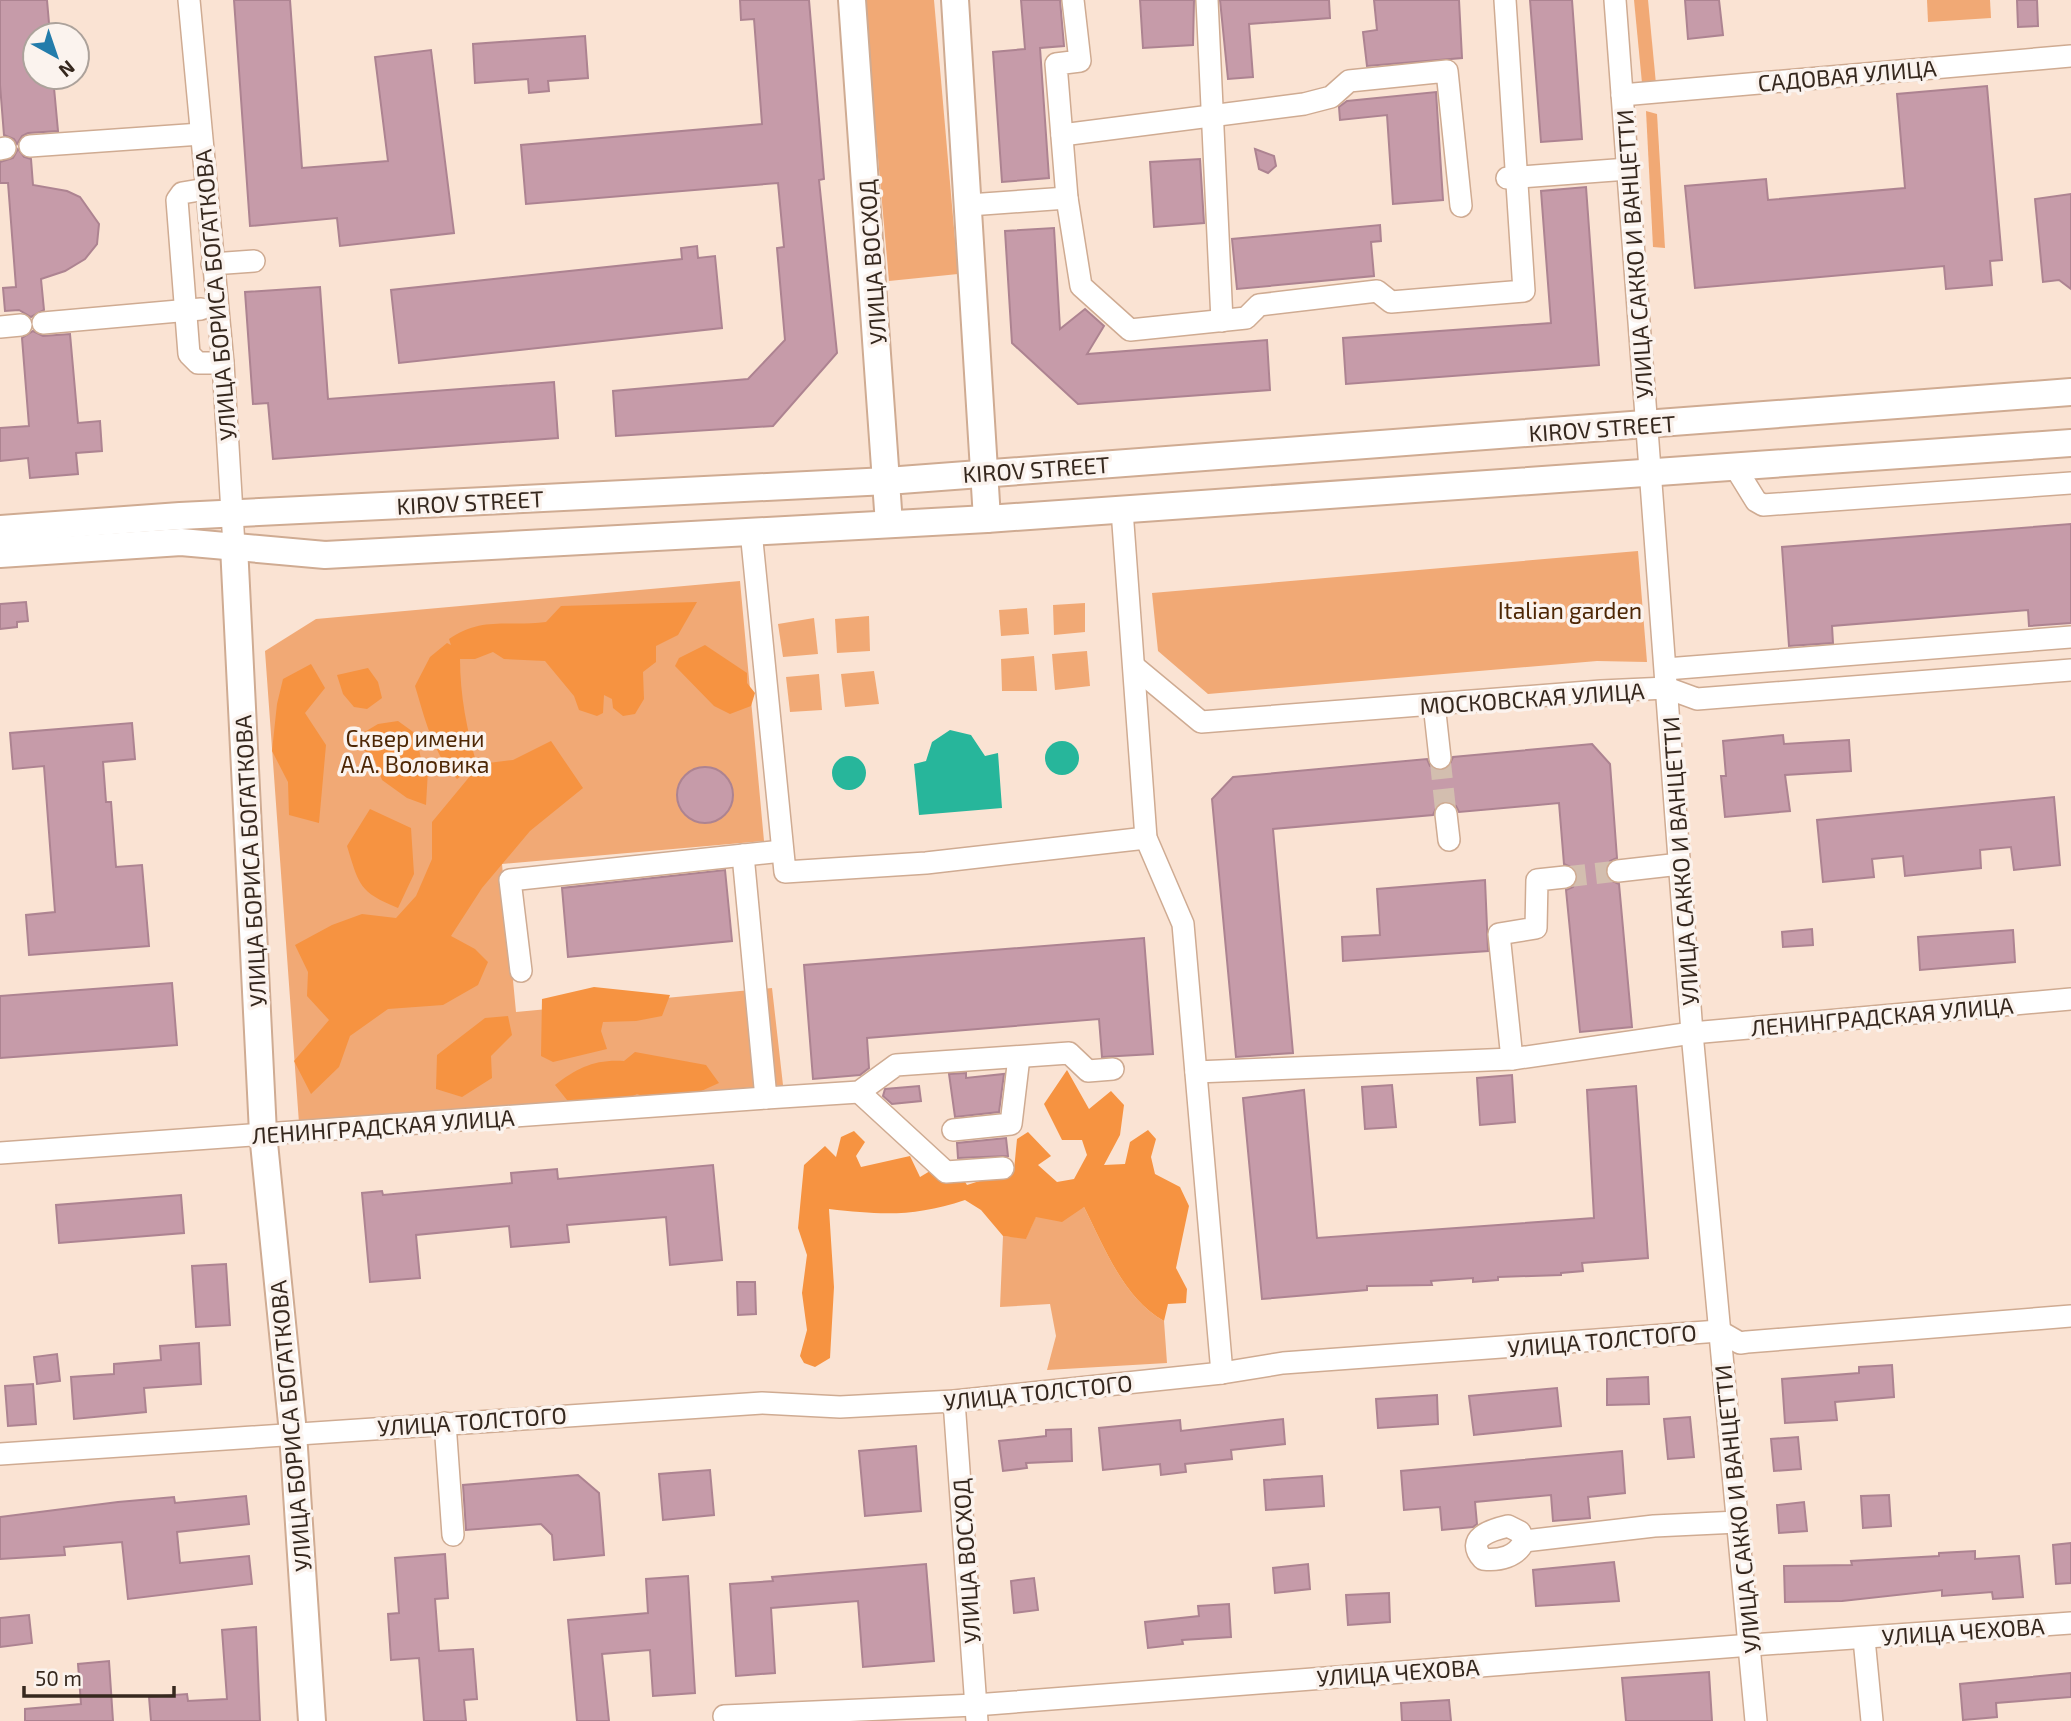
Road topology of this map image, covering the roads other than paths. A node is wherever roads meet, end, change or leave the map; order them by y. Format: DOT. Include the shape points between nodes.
graph roads {
  1 [pos="189,0"];
  2 [pos="852,0"];
  3 [pos="955,0"];
  4 [pos="1073,0"];
  5 [pos="1207,0"];
  6 [pos="1505,0"];
  7 [pos="1615,0"];
  8 [pos="2071,56"];
  9 [pos="1622,95"];
  10 [pos="1218,101"];
  11 [pos="201,134"];
  12 [pos="1062,135"];
  13 [pos="30,146"];
  14 [pos="1628,169"];
  15 [pos="1512,177"];
  16 [pos="206,189"];
  17 [pos="1067,198"];
  18 [pos="969,205"];
  19 [pos="1461,206"];
  20 [pos="254,261"];
  21 [pos="212,264"];
  22 [pos="217,308"];
  23 [pos="187,311"];
  24 [pos="1222,321"];
  25 [pos="43,323"];
  26 [pos="223,363"];
  27 [pos="2071,392"];
  28 [pos="1647,424"];
  29 [pos="2071,443"];
  30 [pos="1735,467"];
  31 [pos="984,473"];
  32 [pos="1652,473"];
  33 [pos="887,481"];
  34 [pos="2071,483"];
  35 [pos="1122,510"];
  36 [pos="232,513"];
  37 [pos="986,519"];
  38 [pos="889,524"];
  39 [pos="0,529"];
  40 [pos="751,531"];
  41 [pos="234,546"];
  42 [pos="0,554"];
  43 [pos="2071,637"];
  44 [pos="1136,668"];
  45 [pos="2071,670"];
  46 [pos="1667,678"];
  47 [pos="1434,705"];
  48 [pos="1440,758"];
  49 [pos="1446,814"];
  50 [pos="1146,838"];
  51 [pos="1448,840"];
  52 [pos="782,851"];
  53 [pos="743,855"];
  54 [pos="1680,864"];
  55 [pos="1618,871"];
  56 [pos="1565,877"];
  57 [pos="522,971"];
  58 [pos="2071,999"];
  59 [pos="1692,1033"];
  60 [pos="1019,1056"];
  61 [pos="1513,1059"];
  62 [pos="1113,1069"];
  63 [pos="1196,1072"];
  64 [pos="859,1092"];
  65 [pos="766,1098"];
  66 [pos="953,1130"];
  67 [pos="263,1133"];
  68 [pos="0,1153"];
  69 [pos="1003,1168"];
  70 [pos="2071,1316"];
  71 [pos="1718,1331"];
  72 [pos="1222,1373"];
  73 [pos="954,1401"];
  74 [pos="445,1423"];
  75 [pos="293,1433"];
  76 [pos="0,1454"];
  77 [pos="1738,1522"];
  78 [pos="453,1535"];
  79 [pos="1524,1541"];
  80 [pos="2071,1623"];
  81 [pos="1864,1639"];
  82 [pos="1751,1645"];
  83 [pos="976,1713"];
  84 [pos="724,1716"];
  85 [pos="312,1721"];
  86 [pos="1756,1721"];
  87 [pos="1872,1721"];
  1 -- 11 [label="street, УЛИЦА БОРИСА БОГАТКОВА"];
  2 -- 33 [label="main road, УЛИЦА ВОСХОД"];
  3 -- 18 [label="main road"];
  4 -- 12 [label="street" via="1080,61 1056,64"];
  5 -- 10 [label="street"];
  6 -- 15 [label="street"];
  7 -- 9 [label="street, УЛИЦА САККО И ВАНЦЕТТИ"];
  8 -- 9 [label="street, САДОВАЯ УЛИЦА"];
  9 -- 14 [label="street, УЛИЦА САККО И ВАНЦЕТТИ"];
  10 -- 12 [label="street"];
  10 -- 19 [label="street" via="1304,104 1331,97 1349,81 1447,71"];
  10 -- 24 [label="street"];
  11 -- 13 [label="street"];
  11 -- 16 [label="street, УЛИЦА БОРИСА БОГАТКОВА"];
  12 -- 17 [label="street"];
  14 -- 15 [label="street"];
  14 -- 28 [label="street, УЛИЦА САККО И ВАНЦЕТТИ"];
  15 -- 24 [label="street" via="1524,291 1391,302 1377,291 1259,305 1246,318"];
  16 -- 21 [label="street, УЛИЦА БОРИСА БОГАТКОВА"];
  16 -- 23 [label="street" via="182,193 177,200"];
  17 -- 18 [label="street"];
  17 -- 24 [label="street" via="1081,286 1130,330"];
  18 -- 31 [label="main road"];
  20 -- 21 [label="street"];
  21 -- 22 [label="street, УЛИЦА БОРИСА БОГАТКОВА"];
  22 -- 23 [label="street"];
  22 -- 26 [label="street, УЛИЦА БОРИСА БОГАТКОВА"];
  23 -- 25 [label="street"];
  23 -- 26 [label="street" via="189,354 198,363"];
  26 -- 36 [label="street, УЛИЦА БОРИСА БОГАТКОВА"];
  27 -- 28 [label="main road, KIROV STREET"];
  28 -- 31 [label="main road, KIROV STREET"];
  28 -- 32 [label="street, УЛИЦА САККО И ВАНЦЕТТИ"];
  29 -- 30 [label="main road, KIROV STREET"];
  30 -- 32 [label="main road, KIROV STREET"];
  30 -- 34 [label="street" via="1763,505"];
  31 -- 33 [label="main road, KIROV STREET"];
  31 -- 37 [label="main road"];
  32 -- 35 [label="main road, KIROV STREET"];
  32 -- 46 [label="street, УЛИЦА САККО И ВАНЦЕТТИ" via="1652,531 1668,590"];
  33 -- 36 [label="main road, KIROV STREET"];
  33 -- 38 [label="main road, УЛИЦА ВОСХОД"];
  35 -- 37 [label="main road, KIROV STREET"];
  35 -- 44 [label="street"];
  36 -- 39 [label="main road, KIROV STREET"];
  36 -- 41 [label="street, УЛИЦА БОРИСА БОГАТКОВА"];
  37 -- 38 [label="main road, KIROV STREET"];
  38 -- 40 [label="main road, KIROV STREET"];
  40 -- 41 [label="main road, KIROV STREET" via="325,555"];
  40 -- 52 [label="street"];
  41 -- 42 [label="main road, KIROV STREET" via="181,542"];
  41 -- 67 [label="main road, УЛИЦА БОРИСА БОГАТКОВА"];
  43 -- 46 [label="street"];
  44 -- 47 [label="street, МОСКОВСКАЯ УЛИЦА" via="1201,722"];
  44 -- 50 [label="street"];
  45 -- 46 [label="street, МОСКОВСКАЯ УЛИЦА" via="1697,699"];
  46 -- 47 [label="street, МОСКОВСКАЯ УЛИЦА"];
  46 -- 54 [label="street, УЛИЦА САККО И ВАНЦЕТТИ"];
  47 -- 48 [label="street"];
  49 -- 51 [label="street"];
  50 -- 52 [label="street" via="926,863 785,872"];
  50 -- 63 [label="street" via="1182,924"];
  52 -- 53 [label="street"];
  53 -- 57 [label="street" via="510,880"];
  53 -- 65 [label="street"];
  54 -- 55 [label="street"];
  54 -- 59 [label="street, УЛИЦА САККО И ВАНЦЕТТИ"];
  56 -- 61 [label="street" via="1537,880 1536,928 1499,934"];
  58 -- 59 [label="street, ЛЕНИНГРАДСКАЯ УЛИЦА"];
  59 -- 61 [label="street, ЛЕНИНГРАДСКАЯ УЛИЦА"];
  59 -- 71 [label="street, УЛИЦА САККО И ВАНЦЕТТИ"];
  60 -- 62 [label="street" via="1069,1053 1088,1071"];
  60 -- 64 [label="street" via="896,1065"];
  60 -- 66 [label="street" via="1011,1124"];
  61 -- 63 [label="street, ЛЕНИНГРАДСКАЯ УЛИЦА"];
  63 -- 72 [label="street"];
  64 -- 65 [label="street, ЛЕНИНГРАДСКАЯ УЛИЦА"];
  64 -- 69 [label="street" via="946,1172"];
  65 -- 67 [label="street, ЛЕНИНГРАДСКАЯ УЛИЦА"];
  67 -- 68 [label="street, ЛЕНИНГРАДСКАЯ УЛИЦА"];
  67 -- 75 [label="main road, УЛИЦА БОРИСА БОГАТКОВА"];
  70 -- 71 [label="street, УЛИЦА ТОЛСТОГО" via="1740,1343"];
  71 -- 72 [label="street, УЛИЦА ТОЛСТОГО" via="1283,1363"];
  71 -- 77 [label="street, УЛИЦА САККО И ВАНЦЕТТИ"];
  72 -- 73 [label="street, УЛИЦА ТОЛСТОГО"];
  73 -- 74 [label="street, УЛИЦА ТОЛСТОГО" via="840,1408 762,1402"];
  73 -- 83 [label="street, УЛИЦА ВОСХОД"];
  74 -- 75 [label="street, УЛИЦА ТОЛСТОГО"];
  74 -- 78 [label="street"];
  75 -- 76 [label="street, УЛИЦА ТОЛСТОГО"];
  75 -- 85 [label="main road, УЛИЦА БОРИСА БОГАТКОВА"];
  77 -- 79 [label="street"];
  77 -- 82 [label="street, УЛИЦА САККО И ВАНЦЕТТИ"];
  80 -- 81 [label="street, УЛИЦА ЧЕХОВА"];
  81 -- 82 [label="street, УЛИЦА ЧЕХОВА"];
  81 -- 87 [label="street"];
  82 -- 83 [label="street, УЛИЦА ЧЕХОВА"];
  82 -- 86 [label="street, УЛИЦА САККО И ВАНЦЕТТИ"];
  83 -- 84 [label="street, УЛИЦА ЧЕХОВА"];
}
